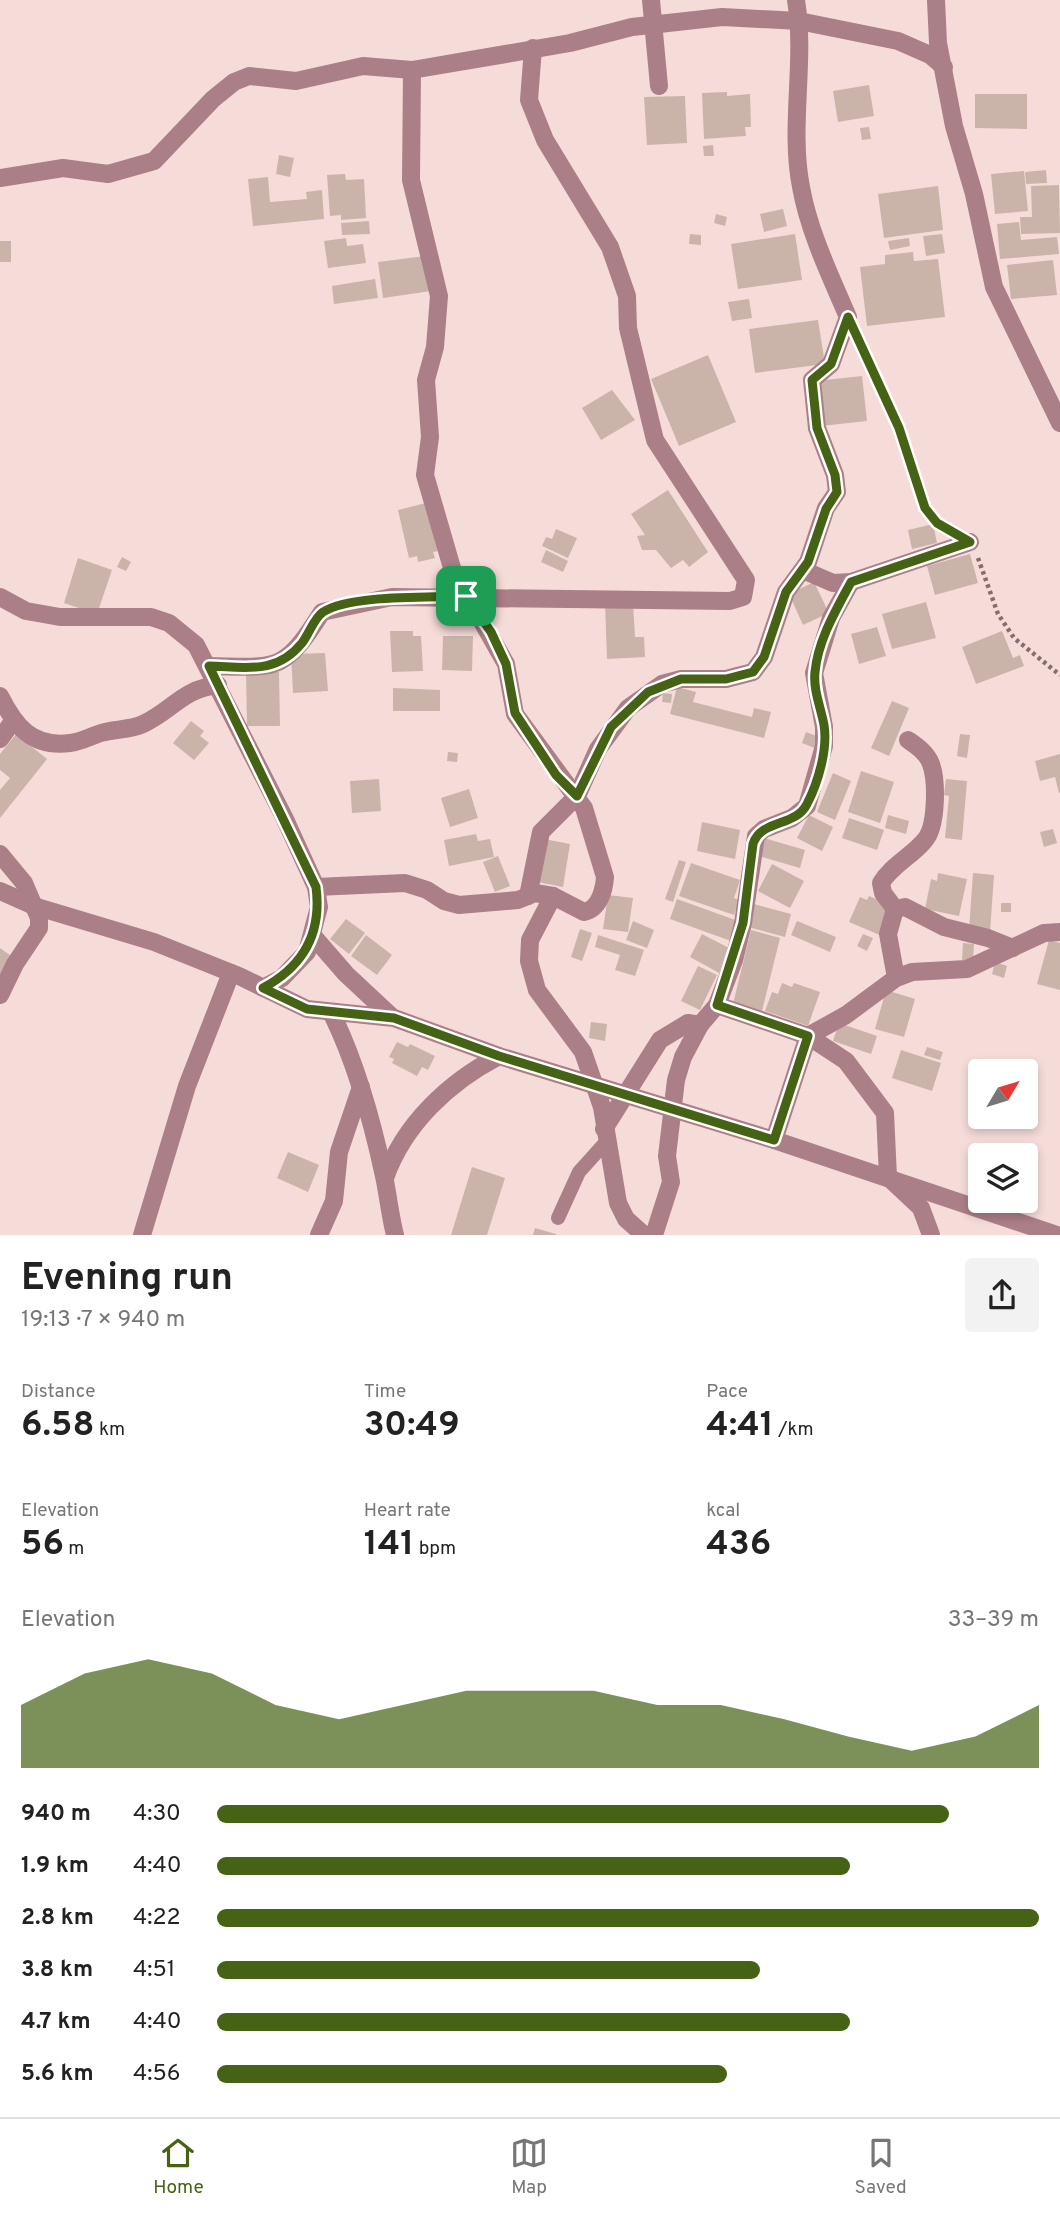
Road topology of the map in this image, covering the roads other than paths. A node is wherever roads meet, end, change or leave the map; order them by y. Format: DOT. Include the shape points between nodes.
graph roads {
  1 [pos="651,0"];
  2 [pos="796,0"];
  3 [pos="936,0"];
  4 [pos="721,8"];
  5 [pos="799,20"];
  6 [pos="655,25"];
  7 [pos="533,48"];
  8 [pos="944,67"];
  9 [pos="412,70"];
  10 [pos="659,86"];
  11 [pos="0,178"];
  12 [pos="1060,423"];
  13 [pos="970,542"];
  14 [pos="803,570"];
  15 [pos="851,582"];
  16 [pos="466,596"];
  17 [pos="0,597"];
  18 [pos="209,666"];
  19 [pos="218,685"];
  20 [pos="0,696"];
  21 [pos="13,722"];
  22 [pos="0,738"];
  23 [pos="908,740"];
  24 [pos="577,796"];
  25 [pos="0,854"];
  26 [pos="316,887"];
  27 [pos="0,891"];
  28 [pos="553,895"];
  29 [pos="528,896"];
  30 [pos="34,906"];
  31 [pos="895,909"];
  32 [pos="1060,932"];
  33 [pos="313,936"];
  34 [pos="1013,948"];
  35 [pos="230,973"];
  36 [pos="895,978"];
  37 [pos="263,988"];
  38 [pos="0,995"];
  39 [pos="717,1005"];
  40 [pos="332,1014"];
  41 [pos="394,1018"];
  42 [pos="700,1025"];
  43 [pos="808,1036"];
  44 [pos="499,1056"];
  45 [pos="361,1087"];
  46 [pos="597,1087"];
  47 [pos="625,1094"];
  48 [pos="675,1109"];
  49 [pos="605,1135"];
  50 [pos="774,1140"];
  51 [pos="888,1177"];
  52 [pos="385,1178"];
  53 [pos="558,1218"];
  54 [pos="142,1235"];
  55 [pos="319,1235"];
  56 [pos="395,1235"];
  57 [pos="643,1235"];
  58 [pos="654,1235"];
  59 [pos="930,1235"];
  60 [pos="1056,1235"];
  1 -- 6 [label="street"];
  2 -- 5 [label="street"];
  3 -- 8 [label="street"];
  4 -- 5 [label="street"];
  4 -- 6 [label="street"];
  5 -- 8 [label="street" via="898,41 930,55"];
  5 -- 14 [label="street" via="800,186 817,243 848,317 831,364 812,380 817,428 837,492"];
  6 -- 7 [label="street"];
  6 -- 10 [label="street"];
  7 -- 9 [label="street"];
  7 -- 16 [label="street" via="529,100 545,140 610,247 626,296 628,328 655,440 746,580 743,597 730,601 513,601"];
  8 -- 12 [label="street" via="994,287"];
  9 -- 11 [label="street" via="363,66 296,81 249,76 213,99 154,162 108,174 63,168"];
  9 -- 16 [label="street" via="411,180 439,296 435,347 426,380 430,437 425,475 452,568"];
  13 -- 15 [label="street"];
  14 -- 15 [label="street" via="833,583"];
  14 -- 24 [label="street" via="786,592 764,657 753,672 726,679 681,679 648,692 611,727"];
  15 -- 39 [label="street" via="831,618 814,673 825,735 817,779 801,813 756,836 743,923"];
  16 -- 18 [label="street" via="392,597 335,608 322,612 302,643 276,665"];
  16 -- 24 [label="street" via="506,664 515,713 556,775"];
  17 -- 18 [label="street" via="26,611 60,617 133,616 169,623 196,645"];
  18 -- 19 [label="street"];
  19 -- 21 [label="street" via="185,694 141,725 70,744 48,743"];
  19 -- 26 [label="street"];
  20 -- 21 [label="street"];
  21 -- 22 [label="street"];
  23 -- 31 [label="street" via="923,751 934,776 931,829 881,883"];
  24 -- 28 [label="street" via="605,877 604,887 590,912"];
  24 -- 29 [label="street" via="541,832"];
  25 -- 30 [label="street" via="24,883"];
  26 -- 29 [label="street" via="405,883 459,905 498,904"];
  26 -- 33 [label="street" via="319,907"];
  27 -- 30 [label="street"];
  28 -- 29 [label="street" via="535,892"];
  28 -- 46 [label="street" via="530,940 529,961 537,990 575,1038"];
  30 -- 35 [label="street" via="154,942"];
  30 -- 38 [label="street" via="39,928"];
  31 -- 34 [label="street" via="905,907 953,931"];
  31 -- 36 [label="street" via="888,934"];
  32 -- 34 [label="street" via="1044,933"];
  33 -- 37 [label="street" via="298,963"];
  33 -- 41 [label="street"];
  34 -- 36 [label="street" via="967,969 912,972"];
  35 -- 37 [label="street"];
  35 -- 54 [label="street" via="187,1086"];
  36 -- 43 [label="street" via="846,1015"];
  37 -- 40 [label="street" via="307,1009"];
  39 -- 42 [label="street"];
  39 -- 43 [label="street"];
  40 -- 41 [label="street" via="362,1012"];
  40 -- 45 [label="street" via="351,1051"];
  41 -- 44 [label="street"];
  42 -- 47 [label="street" via="688,1023 660,1040"];
  42 -- 48 [label="street" via="676,1080"];
  43 -- 50 [label="street"];
  43 -- 51 [label="street" via="846,1062 885,1113"];
  44 -- 46 [label="street"];
  44 -- 52 [label="street" via="470,1071 436,1102 394,1153"];
  45 -- 52 [label="street"];
  45 -- 55 [label="street" via="339,1152 334,1201"];
  46 -- 47 [label="street"];
  46 -- 49 [label="street"];
  47 -- 48 [label="street"];
  47 -- 49 [label="street"];
  48 -- 50 [label="street"];
  48 -- 58 [label="street" via="668,1133 671,1182"];
  49 -- 53 [label="lane" via="579,1172"];
  49 -- 57 [label="street" via="618,1203 626,1219"];
  50 -- 51 [label="street"];
  51 -- 59 [label="street" via="921,1208"];
  51 -- 60 [label="street"];
  52 -- 56 [label="street"];
}
